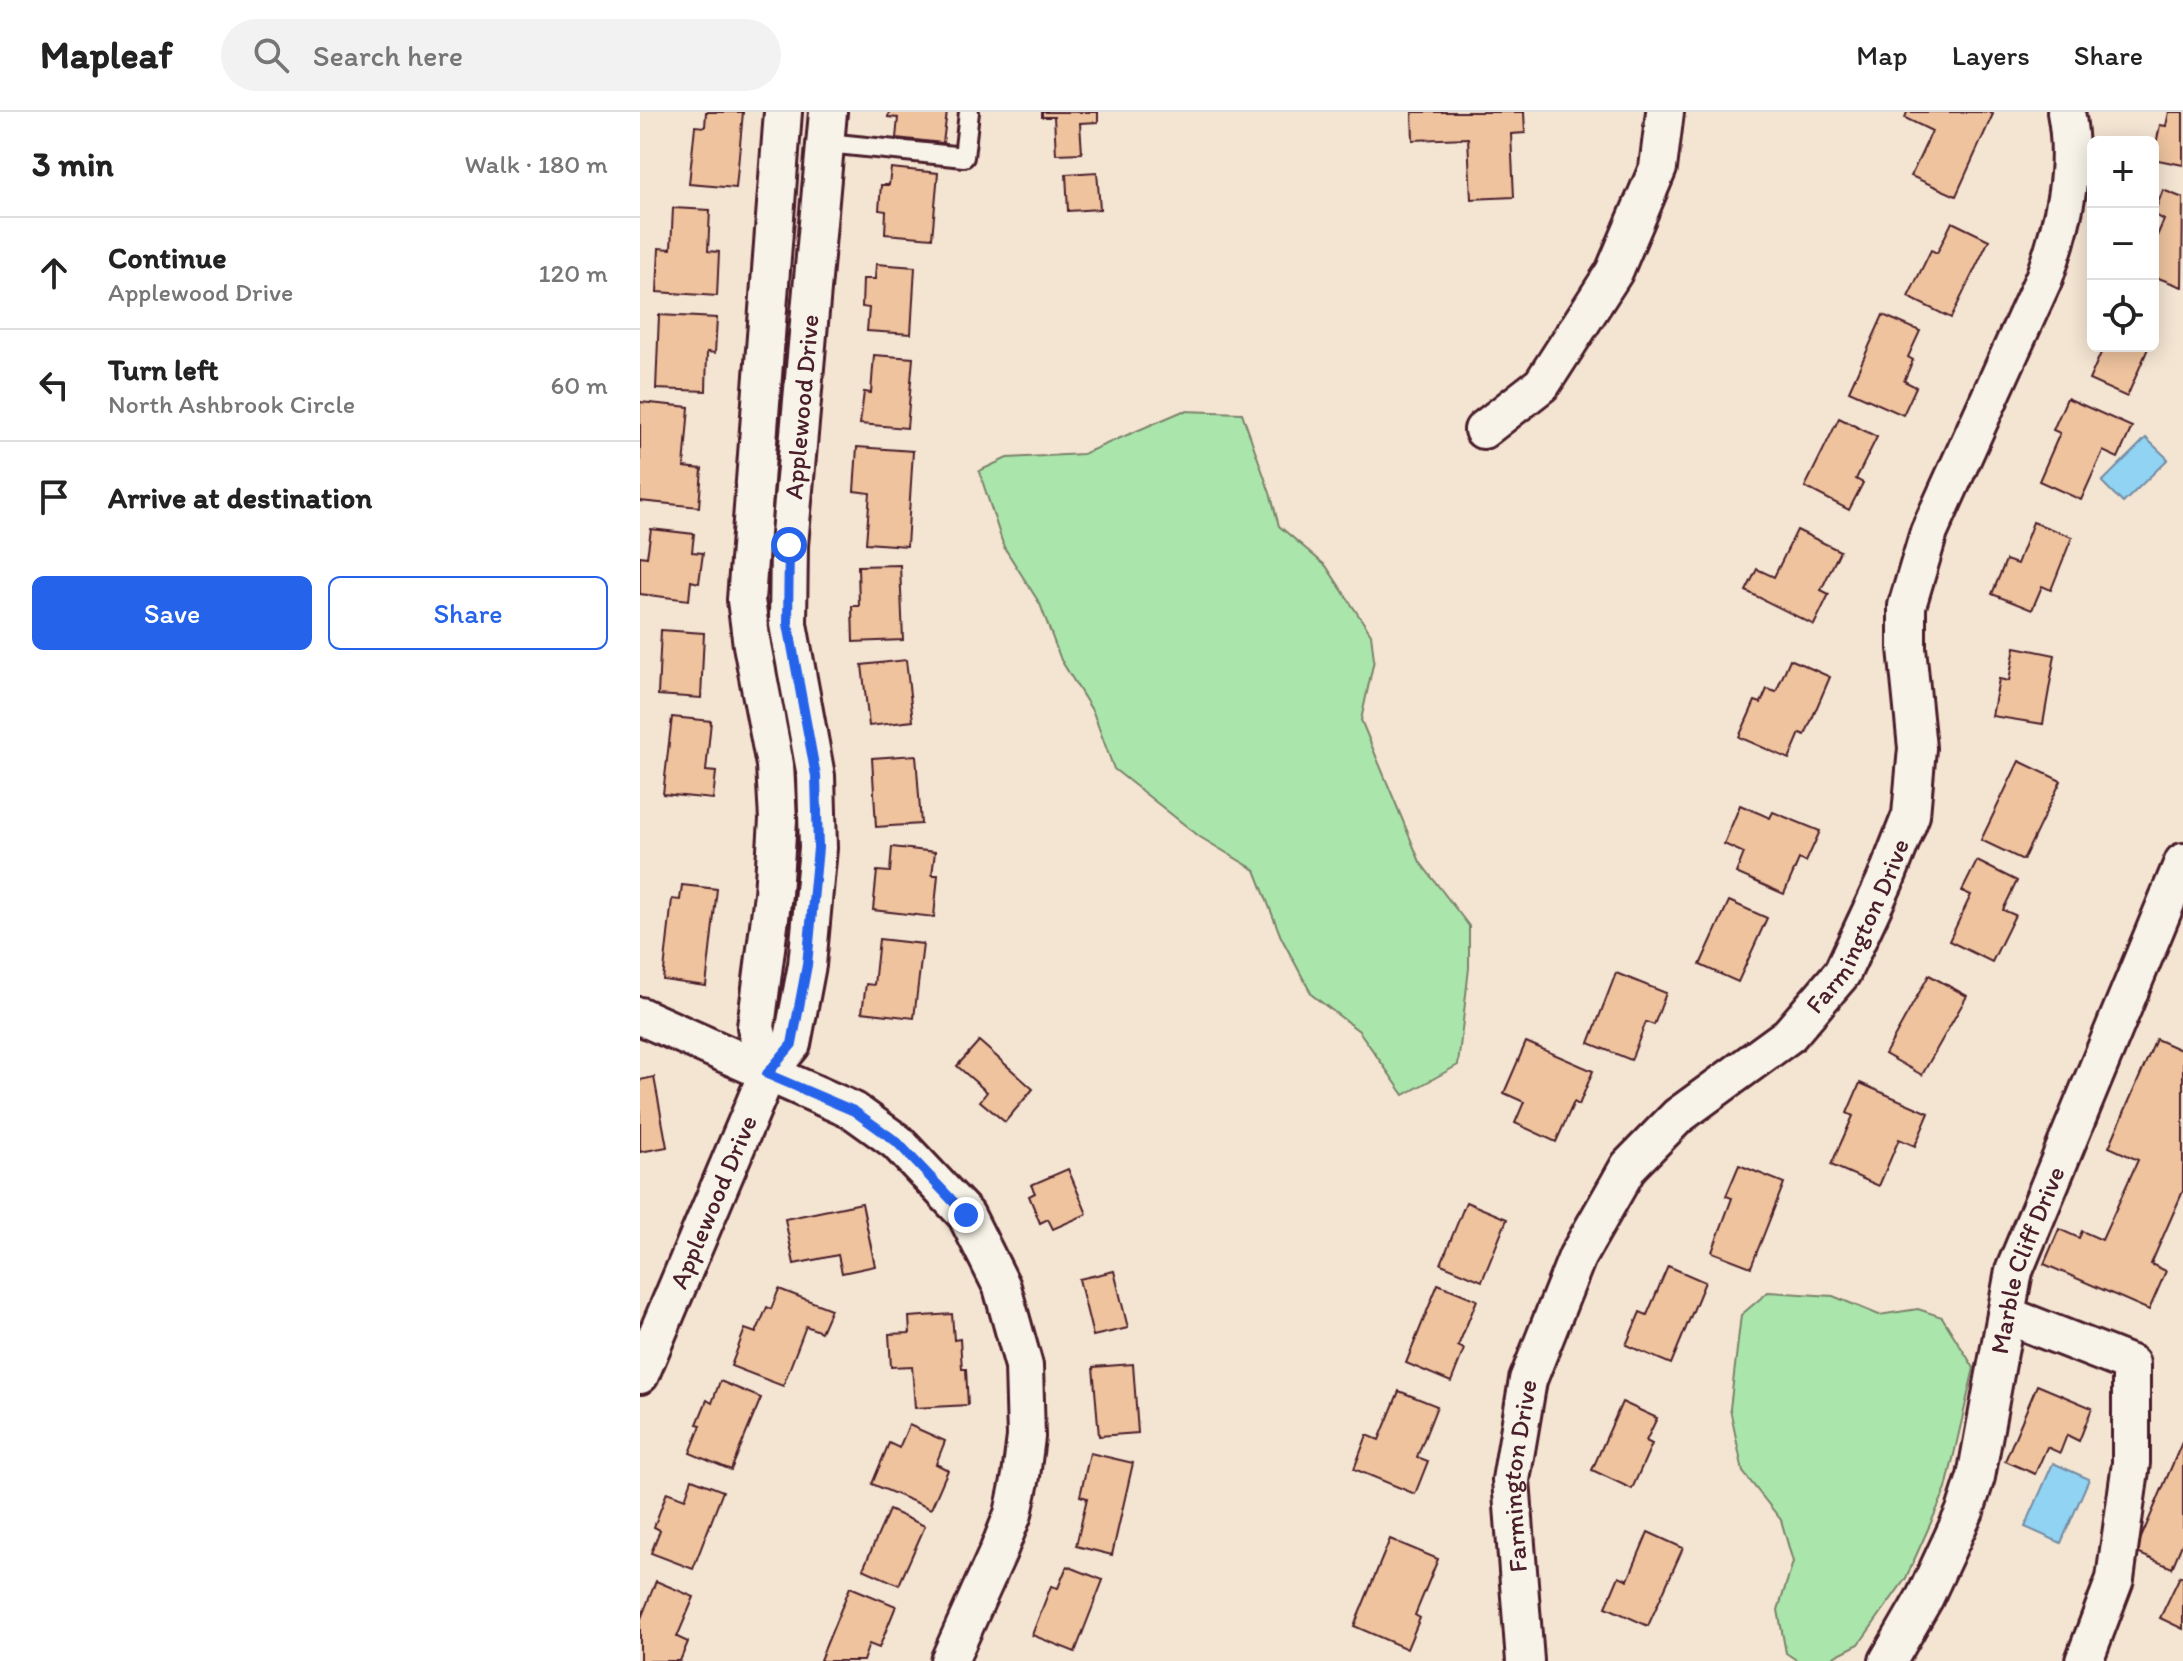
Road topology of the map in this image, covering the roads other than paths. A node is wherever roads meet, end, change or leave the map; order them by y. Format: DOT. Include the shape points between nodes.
graph roads {
  1 [pos="783,112"];
  2 [pos="969,112"];
  3 [pos="1665,112"];
  4 [pos="2066,112"];
  5 [pos="828,127"];
  6 [pos="1483,430"];
  7 [pos="769,545"];
  8 [pos="2183,862"];
  9 [pos="640,1016"];
  10 [pos="767,1074"];
  11 [pos="2006,1315"];
  12 [pos="640,1375"];
  13 [pos="949,1661"];
  14 [pos="1525,1661"];
  15 [pos="1888,1661"];
  16 [pos="2084,1661"];
  1 -- 7 [label="street, Applewood Drive"];
  2 -- 5 [label="lane" via="964,157"];
  3 -- 6 [label="street" via="1658,168 1614,272 1542,384"];
  4 -- 14 [label="street, Farmington Drive" via="2070,181 2058,240 1929,532 1907,606 1917,748 1911,815 1885,881 1842,973 1818,1003 1789,1035 1678,1116 1629,1166 1577,1257 1528,1380 1511,1480"];
  5 -- 7 [label="street, Applewood Drive"];
  7 -- 10 [label="street, Applewood Drive" via="816,776 818,848 807,965 792,1044"];
  8 -- 11 [label="street, Marble Cliff Drive" via="2014,1271"];
  9 -- 10 [label="street"];
  10 -- 12 [label="street, Applewood Drive"];
  10 -- 13 [label="street" via="854,1111 897,1142 966,1215 1002,1287 1024,1366 1021,1476 1013,1514"];
  11 -- 15 [label="street, Marble Cliff Drive" via="1965,1511"];
  11 -- 16 [label="street" via="2131,1364 2131,1463 2115,1579"];
}
